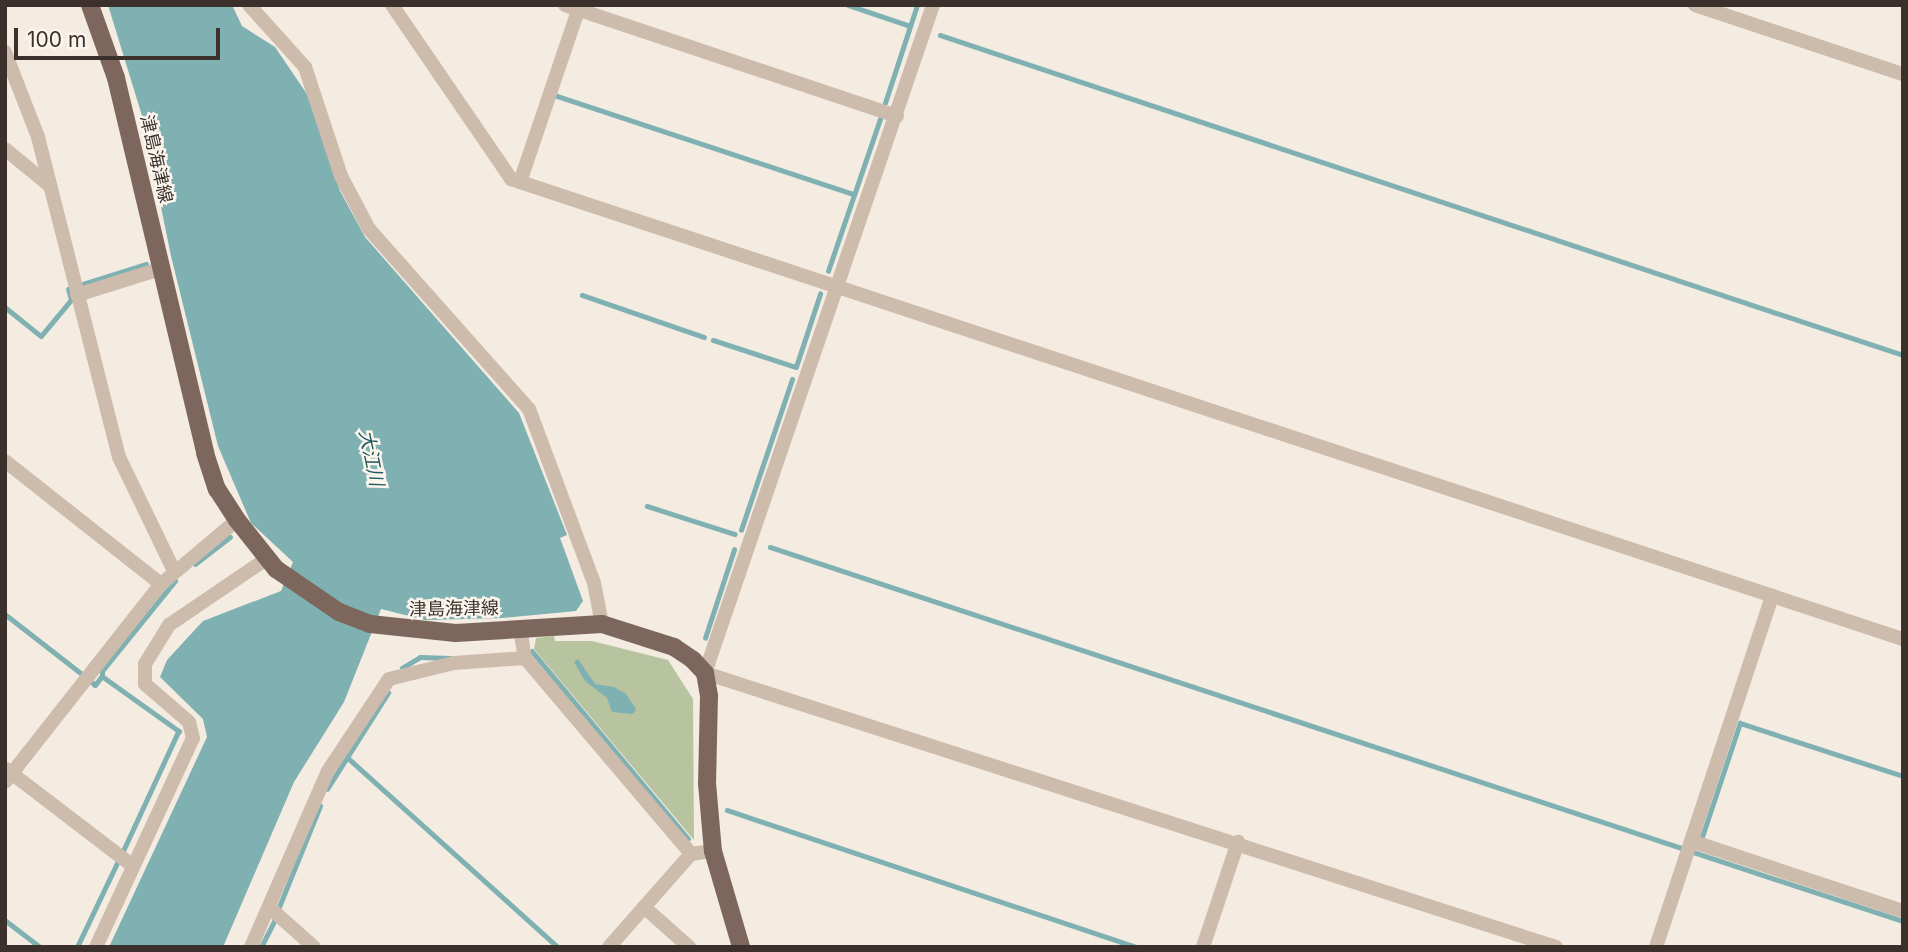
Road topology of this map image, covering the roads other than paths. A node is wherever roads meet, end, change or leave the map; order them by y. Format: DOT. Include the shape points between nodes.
graph roads {
  1 [pos="90,5"];
  2 [pos="249,5"];
  3 [pos="392,5"];
  4 [pos="933,5"];
  5 [pos="1695,5"];
  6 [pos="575,7"];
  7 [pos="5,52"];
  8 [pos="1903,74"];
  9 [pos="897,116"];
  10 [pos="5,149"];
  11 [pos="520,182"];
  12 [pos="49,185"];
  13 [pos="160,269"];
  14 [pos="841,286"];
  15 [pos="77,295"];
  16 [pos="5,461"];
  17 [pos="237,520"];
  18 [pos="271,564"];
  19 [pos="174,571"];
  20 [pos="160,584"];
  21 [pos="1772,596"];
  22 [pos="602,624"];
  23 [pos="520,628"];
  24 [pos="1903,639"];
  25 [pos="525,658"];
  26 [pos="705,673"];
  27 [pos="7,774"];
  28 [pos="1691,841"];
  29 [pos="1238,842"];
  30 [pos="713,851"];
  31 [pos="691,854"];
  32 [pos="132,866"];
  33 [pos="645,907"];
  34 [pos="270,908"];
  35 [pos="1903,911"];
  36 [pos="96,947"];
  37 [pos="251,947"];
  38 [pos="314,947"];
  39 [pos="609,947"];
  40 [pos="689,947"];
  41 [pos="741,947"];
  42 [pos="1203,947"];
  43 [pos="1556,947"];
  44 [pos="1656,947"];
  1 -- 13 [label="main road, 津島海津線" via="116,78"];
  2 -- 22 [label="street" via="305,67 341,176 369,229 528,409 594,583"];
  3 -- 11 [label="street" via="511,178"];
  4 -- 9 [label="street"];
  5 -- 8 [label="street"];
  6 -- 9 [label="street"];
  6 -- 11 [label="street"];
  7 -- 12 [label="street" via="23,90"];
  9 -- 14 [label="street"];
  10 -- 12 [label="street"];
  11 -- 14 [label="street"];
  12 -- 15 [label="street"];
  13 -- 15 [label="street"];
  13 -- 17 [label="main road, 津島海津線" via="205,453 217,489"];
  14 -- 21 [label="street"];
  14 -- 26 [label="street"];
  15 -- 19 [label="street" via="119,457"];
  16 -- 20 [label="street"];
  17 -- 18 [label="main road, 津島海津線"];
  17 -- 19 [label="street"];
  18 -- 23 [label="main road, 津島海津線" via="339,612 370,624 414,632"];
  18 -- 32 [label="street" via="169,625 145,664 145,684 189,722 193,738"];
  19 -- 20 [label="street"];
  20 -- 27 [label="street"];
  21 -- 24 [label="street"];
  21 -- 28 [label="street"];
  22 -- 23 [label="main road, 津島海津線"];
  22 -- 26 [label="main road, 津島海津線" via="674,648"];
  23 -- 25 [label="street"];
  25 -- 31 [label="street"];
  25 -- 34 [label="street" via="454,663 389,679 328,771"];
  26 -- 29 [label="street"];
  26 -- 30 [label="main road"];
  27 -- 32 [label="street"];
  28 -- 35 [label="street"];
  28 -- 44 [label="street"];
  29 -- 42 [label="street"];
  29 -- 43 [label="street"];
  30 -- 31 [label="street"];
  30 -- 41 [label="main road"];
  31 -- 33 [label="street"];
  32 -- 36 [label="street"];
  33 -- 39 [label="street"];
  33 -- 40 [label="street"];
  34 -- 37 [label="street"];
  34 -- 38 [label="street"];
}
